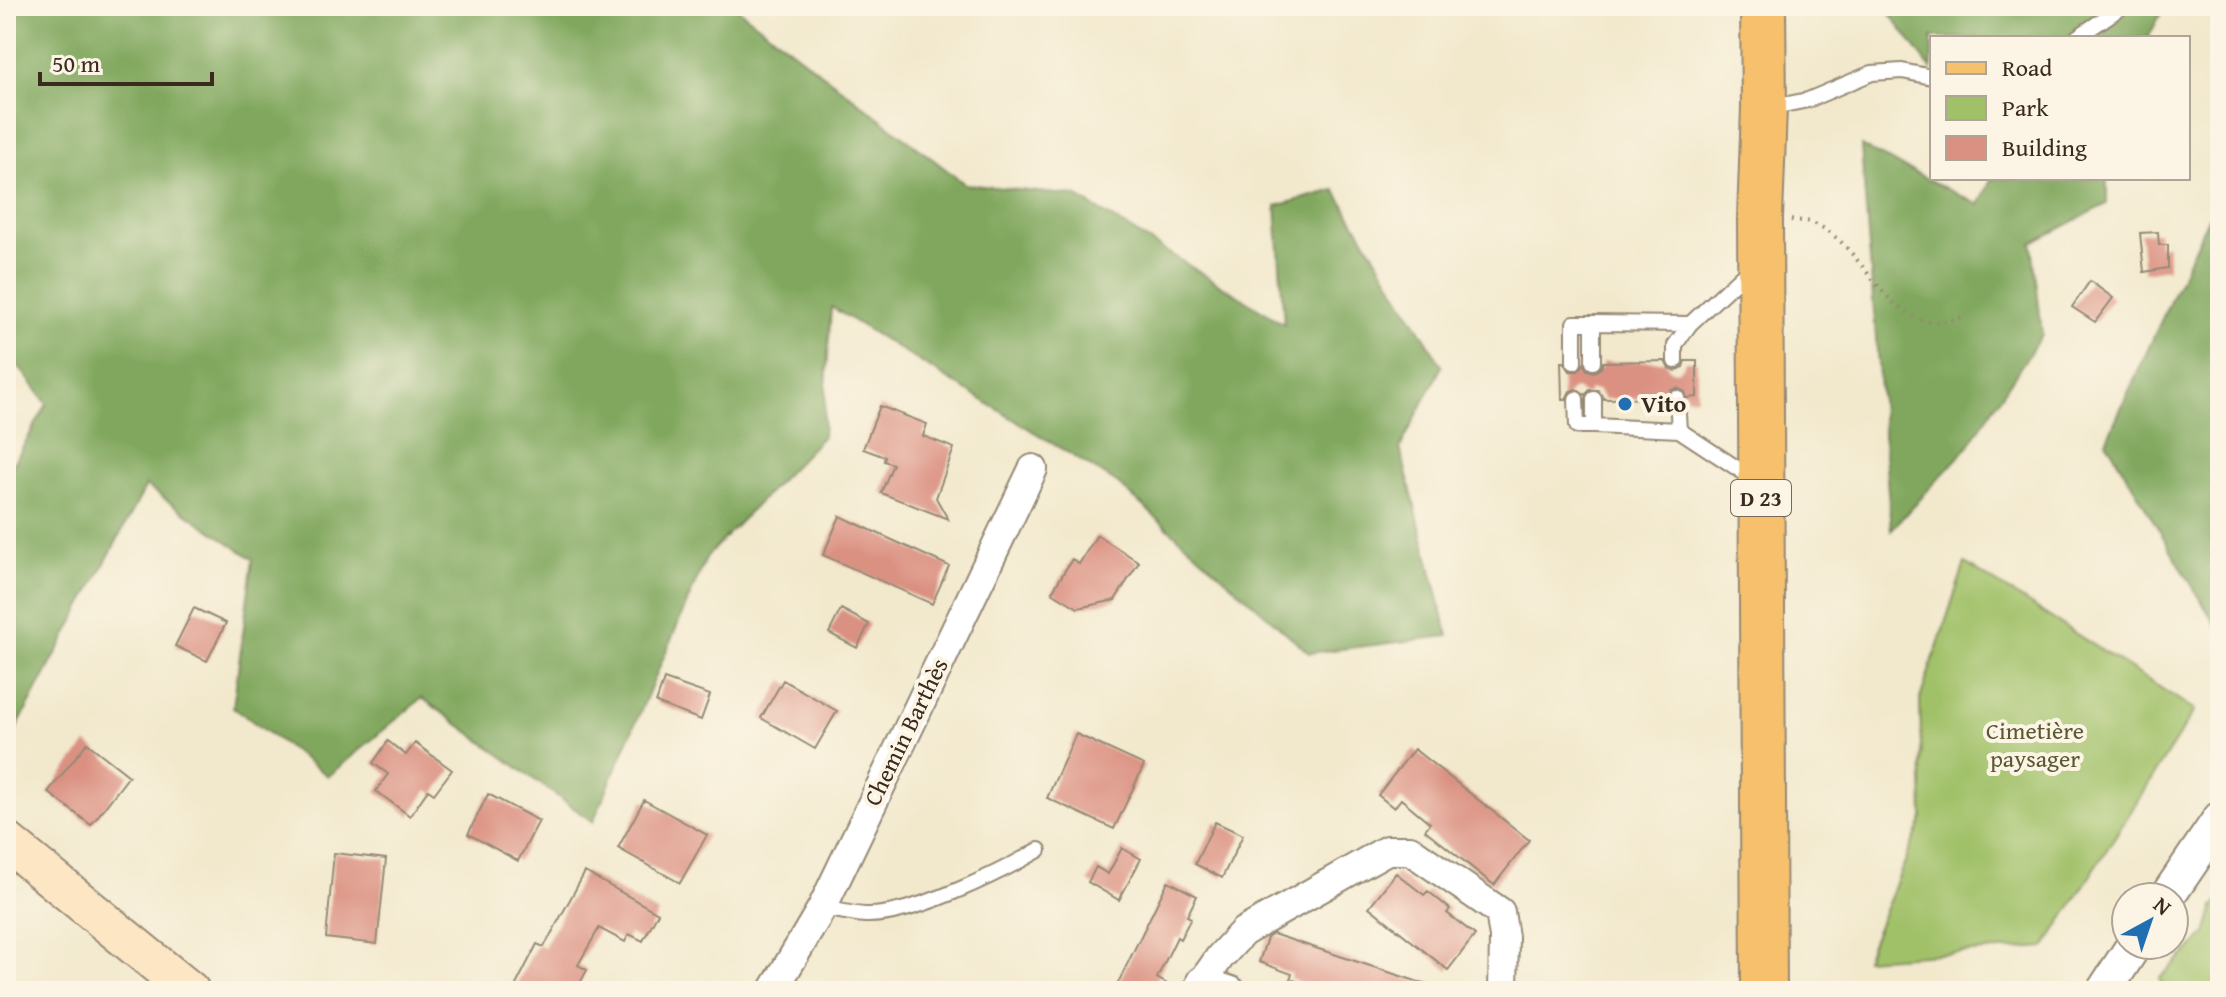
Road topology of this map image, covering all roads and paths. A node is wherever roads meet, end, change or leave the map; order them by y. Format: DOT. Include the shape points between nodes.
graph roads {
  1 [pos="1763,6"];
  2 [pos="2123,6"];
  3 [pos="2079,36"];
  4 [pos="1930,77"];
  5 [pos="1764,108"];
  6 [pos="1761,238"];
  7 [pos="1962,318"];
  8 [pos="1593,323"];
  9 [pos="1690,324"];
  10 [pos="1675,361"];
  11 [pos="1574,362"];
  12 [pos="1593,362"];
  13 [pos="1677,398"];
  14 [pos="1576,399"];
  15 [pos="1594,399"];
  16 [pos="1594,426"];
  17 [pos="1679,430"];
  18 [pos="1033,469"];
  19 [pos="1761,483"];
  20 [pos="2220,819"];
  21 [pos="6,841"];
  22 [pos="1039,850"];
  23 [pos="2178,881"];
  24 [pos="822,908"];
  25 [pos="2124,961"];
  26 [pos="1198,986"];
  27 [pos="190,991"];
  28 [pos="773,991"];
  29 [pos="1231,991"];
  30 [pos="1503,991"];
  31 [pos="1764,991"];
  32 [pos="2104,991"];
  1 -- 5 [label="main road, D 23"];
  2 -- 3 [label="lane"];
  4 -- 5 [label="lane" via="1872,73 1808,100"];
  5 -- 6 [label="main road, D 23"];
  6 -- 7 [label="path" via="1809,222 1839,241 1905,311 1932,322"];
  6 -- 9 [label="lane"];
  6 -- 19 [label="main road, D 23"];
  8 -- 9 [label="lane"];
  8 -- 11 [label="lane" via="1574,323"];
  8 -- 12 [label="lane"];
  9 -- 10 [label="lane" via="1675,345"];
  13 -- 17 [label="lane"];
  14 -- 16 [label="lane" via="1577,426"];
  15 -- 16 [label="lane"];
  16 -- 17 [label="lane"];
  17 -- 19 [label="lane"];
  18 -- 24 [label="street, Chemin Barthès"];
  19 -- 31 [label="main road, D 23"];
  20 -- 23 [label="street"];
  21 -- 27 [label="main road"];
  22 -- 24 [label="lane" via="919,905 867,915"];
  24 -- 28 [label="street, Chemin Barthès"];
  25 -- 32 [label="street"];
  26 -- 29 [label="street"];
  26 -- 30 [label="street" via="1243,932 1387,850 1410,850 1500,912"];
}
